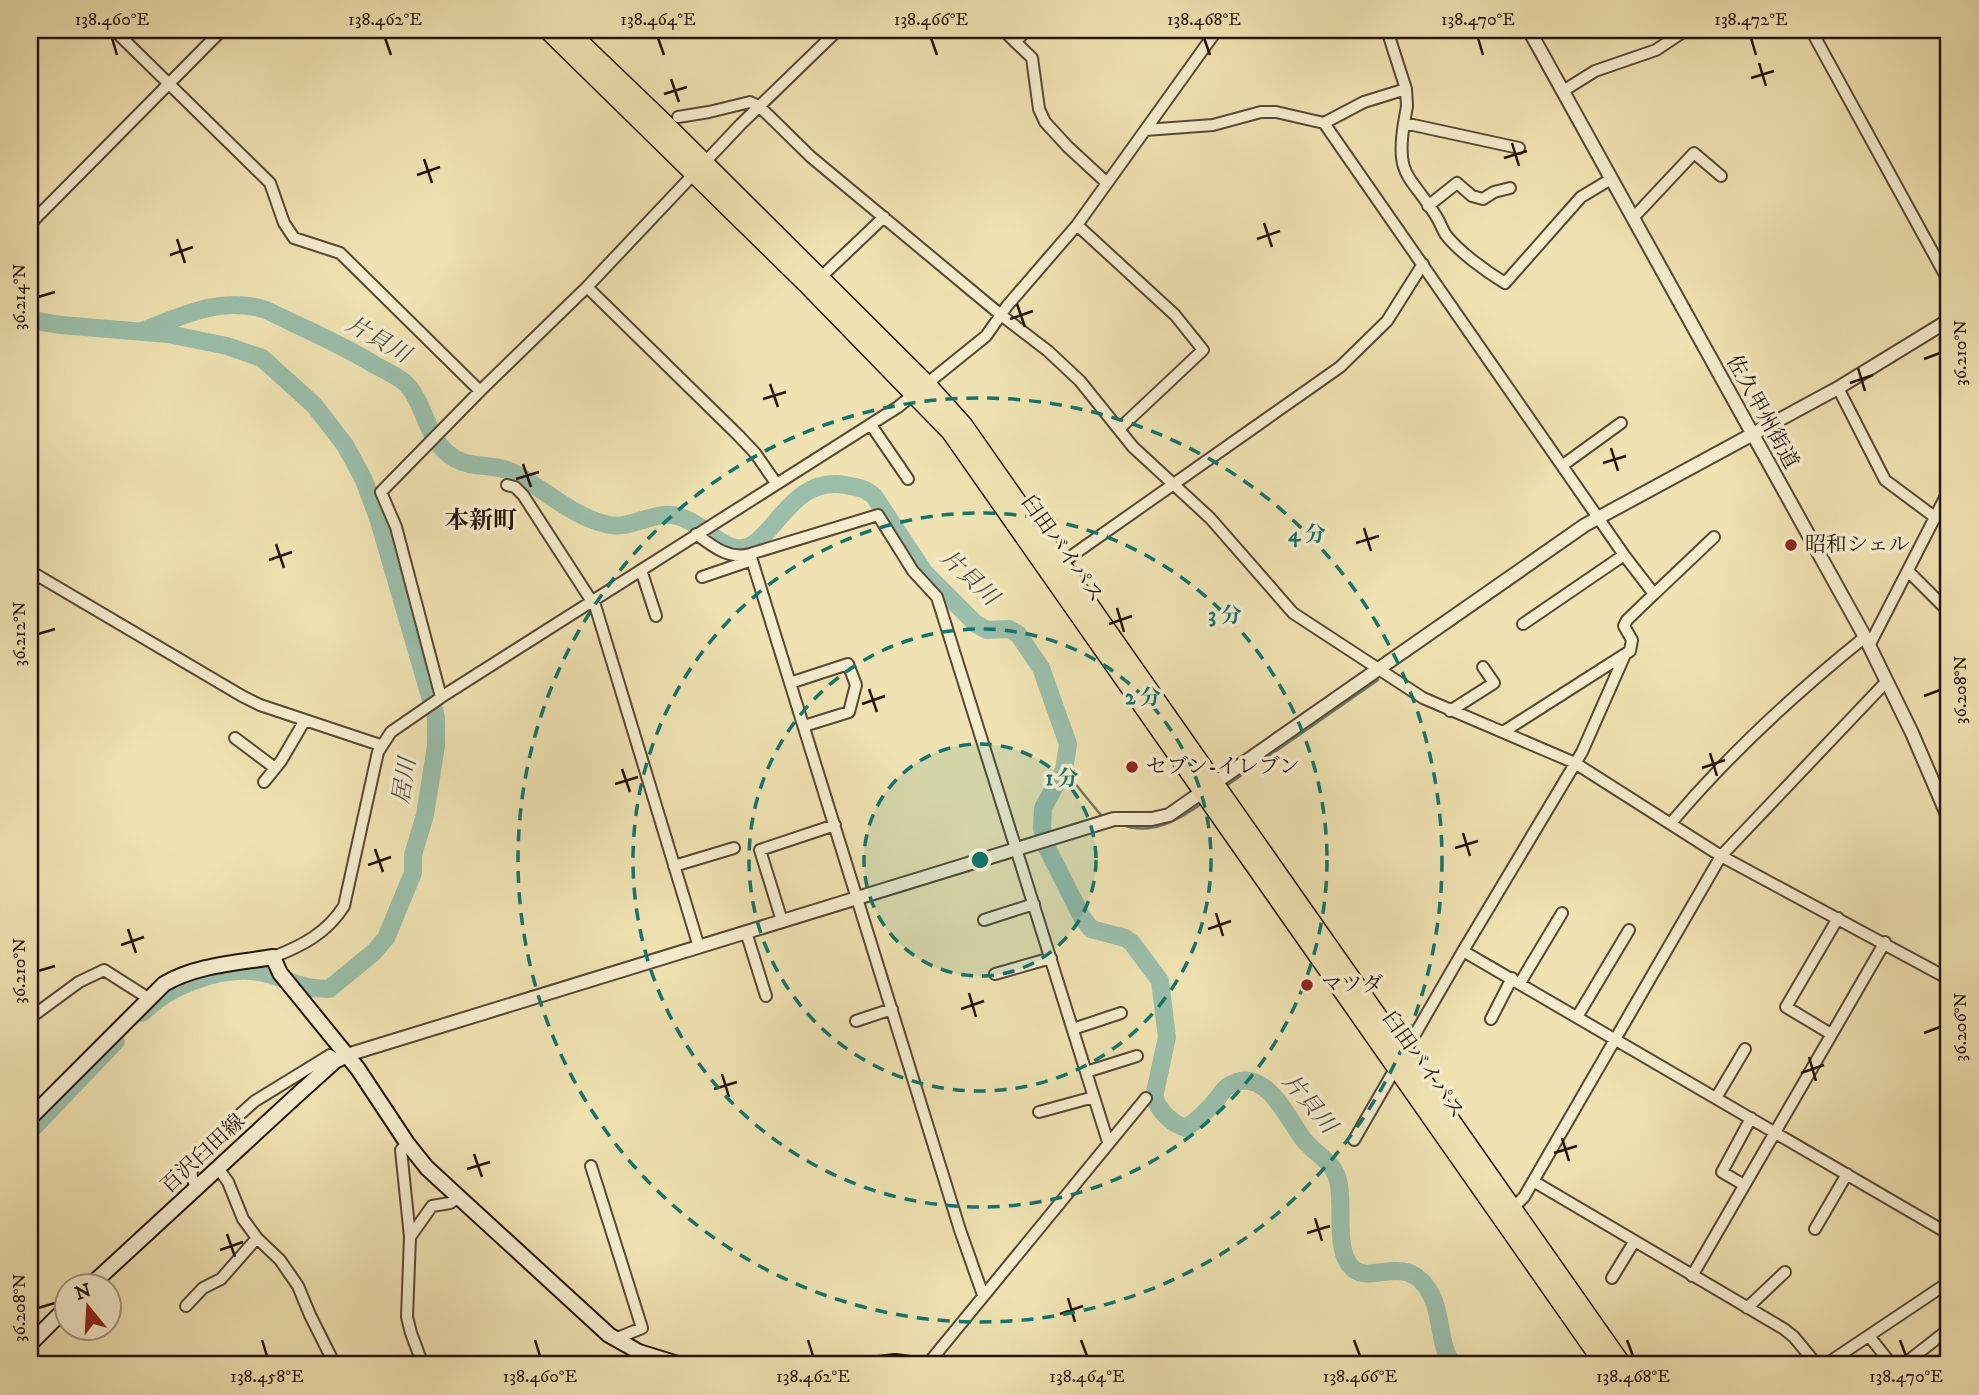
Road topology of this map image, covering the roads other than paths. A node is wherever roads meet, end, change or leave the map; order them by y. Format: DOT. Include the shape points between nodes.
graph roads {
  1 [pos="114,30"];
  2 [pos="222,30"];
  3 [pos="548,30"];
  4 [pos="567,30"];
  5 [pos="838,30"];
  6 [pos="1003,30"];
  7 [pos="1027,30"];
  8 [pos="1217,30"];
  9 [pos="1387,30"];
  10 [pos="1529,30"];
  11 [pos="1686,30"];
  12 [pos="1815,31"];
  13 [pos="1015,42"];
  14 [pos="168,84"];
  15 [pos="1406,89"];
  16 [pos="1563,91"];
  17 [pos="761,107"];
  18 [pos="678,117"];
  19 [pos="1324,123"];
  20 [pos="1404,123"];
  21 [pos="1145,130"];
  22 [pos="1519,148"];
  23 [pos="699,168"];
  24 [pos="1721,176"];
  25 [pos="1611,179"];
  26 [pos="1107,183"];
  27 [pos="1510,188"];
  28 [pos="1428,206"];
  29 [pos="884,217"];
  30 [pos="1633,218"];
  31 [pos="30,224"];
  32 [pos="1077,225"];
  33 [pos="1423,264"];
  34 [pos="820,278"];
  35 [pos="1949,282"];
  36 [pos="587,287"];
  37 [pos="1001,315"];
  38 [pos="1949,320"];
  39 [pos="1838,388"];
  40 [pos="922,390"];
  41 [pos="480,391"];
  42 [pos="1621,423"];
  43 [pos="871,425"];
  44 [pos="1119,429"];
  45 [pos="1754,435"];
  46 [pos="1563,465"];
  47 [pos="908,479"];
  48 [pos="776,483"];
  49 [pos="508,485"];
  50 [pos="1173,486"];
  51 [pos="1949,491"];
  52 [pos="1600,517"];
  53 [pos="1936,518"];
  54 [pos="697,534"];
  55 [pos="1714,537"];
  56 [pos="1624,555"];
  57 [pos="751,557"];
  58 [pos="1060,564"];
  59 [pos="642,570"];
  60 [pos="30,571"];
  61 [pos="1909,572"];
  62 [pos="702,577"];
  63 [pos="1654,594"];
  64 [pos="594,602"];
  65 [pos="1949,612"];
  66 [pos="656,616"];
  67 [pos="1523,624"];
  68 [pos="1867,642"];
  69 [pos="1624,656"];
  70 [pos="1483,667"];
  71 [pos="1379,669"];
  72 [pos="1887,681"];
  73 [pos="790,683"];
  74 [pos="435,701"];
  75 [pos="1450,711"];
  76 [pos="305,720"];
  77 [pos="804,726"];
  78 [pos="1503,732"];
  79 [pos="235,738"];
  80 [pos="380,745"];
  81 [pos="1575,763"];
  82 [pos="275,768"];
  83 [pos="264,782"];
  84 [pos="1208,788"];
  85 [pos="1949,819"];
  86 [pos="1671,823"];
  87 [pos="835,825"];
  88 [pos="734,848"];
  89 [pos="1017,849"];
  90 [pos="1721,856"];
  91 [pos="674,866"];
  92 [pos="858,897"];
  93 [pos="1034,904"];
  94 [pos="1562,913"];
  95 [pos="1838,918"];
  96 [pos="984,920"];
  97 [pos="782,921"];
  98 [pos="1629,930"];
  99 [pos="746,932"];
  100 [pos="1885,942"];
  101 [pos="699,947"];
  102 [pos="1463,951"];
  103 [pos="273,957"];
  104 [pos="1051,958"];
  105 [pos="995,974"];
  106 [pos="1949,979"];
  107 [pos="1516,981"];
  108 [pos="766,996"];
  109 [pos="148,998"];
  110 [pos="892,1009"];
  111 [pos="1121,1013"];
  112 [pos="1577,1017"];
  113 [pos="30,1018"];
  114 [pos="1490,1019"];
  115 [pos="856,1021"];
  116 [pos="1073,1029"];
  117 [pos="1831,1034"];
  118 [pos="1615,1039"];
  119 [pos="1745,1049"];
  120 [pos="1137,1056"];
  121 [pos="342,1057"];
  122 [pos="1400,1060"];
  123 [pos="1086,1072"];
  124 [pos="1094,1097"];
  125 [pos="1146,1098"];
  126 [pos="1716,1098"];
  127 [pos="1039,1112"];
  128 [pos="30,1118"];
  129 [pos="1751,1118"];
  130 [pos="1774,1132"];
  131 [pos="1354,1140"];
  132 [pos="1108,1142"];
  133 [pos="407,1143"];
  134 [pos="591,1166"];
  135 [pos="218,1168"];
  136 [pos="1847,1174"];
  137 [pos="1533,1181"];
  138 [pos="1744,1185"];
  139 [pos="196,1188"];
  140 [pos="458,1198"];
  141 [pos="1512,1209"];
  142 [pos="1815,1229"];
  143 [pos="1949,1234"];
  144 [pos="410,1237"];
  145 [pos="257,1238"];
  146 [pos="1634,1241"];
  147 [pos="105,1272"];
  148 [pos="1785,1272"];
  149 [pos="1692,1276"];
  150 [pos="1612,1278"];
  151 [pos="1949,1282"];
  152 [pos="983,1295"];
  153 [pos="186,1306"];
  154 [pos="1747,1308"];
  155 [pos="52,1322"];
  156 [pos="1949,1329"];
  157 [pos="1869,1336"];
  158 [pos="615,1339"];
  159 [pos="30,1344"];
  160 [pos="335,1365"];
  161 [pos="423,1365"];
  162 [pos="681,1365"];
  163 [pos="870,1365"];
  164 [pos="917,1365"];
  165 [pos="927,1365"];
  166 [pos="1605,1365"];
  167 [pos="1622,1365"];
  168 [pos="1817,1365"];
  169 [pos="1825,1365"];
  170 [pos="1892,1365"];
  171 [pos="1903,1365"];
  1 -- 14 [label="street"];
  2 -- 14 [label="street"];
  3 -- 23 [label="highway, 臼田バイパス"];
  4 -- 23 [label="highway, 臼田バイパス"];
  5 -- 17 [label="street"];
  6 -- 13 [label="street"];
  7 -- 13 [label="street"];
  8 -- 21 [label="street"];
  9 -- 15 [label="street"];
  10 -- 16 [label="street, 佐久甲州街道"];
  11 -- 16 [label="street" via="1656,50 1595,71"];
  12 -- 35 [label="street"];
  13 -- 26 [label="street" via="1032,58 1045,122"];
  14 -- 31 [label="street"];
  14 -- 41 [label="street" via="270,183 294,238 340,253"];
  15 -- 19 [label="street" via="1364,102"];
  15 -- 20 [label="street"];
  16 -- 25 [label="street, 佐久甲州街道"];
  17 -- 18 [label="street" via="750,102"];
  17 -- 23 [label="street"];
  17 -- 29 [label="street" via="811,157"];
  19 -- 21 [label="street" via="1261,112 1213,125"];
  19 -- 33 [label="street"];
  20 -- 22 [label="street"];
  20 -- 28 [label="street" via="1400,147 1406,176"];
  21 -- 26 [label="street"];
  23 -- 34 [label="highway, 臼田バイパス"];
  23 -- 36 [label="street"];
  23 -- 40 [label="highway, 臼田バイパス"];
  24 -- 30 [label="street" via="1694,153"];
  25 -- 28 [label="street" via="1581,197 1505,283 1447,236"];
  25 -- 30 [label="street, 佐久甲州街道"];
  26 -- 32 [label="street"];
  27 -- 28 [label="street" via="1483,199 1457,183"];
  29 -- 34 [label="street"];
  29 -- 37 [label="street"];
  30 -- 45 [label="street, 佐久甲州街道"];
  32 -- 37 [label="street"];
  32 -- 44 [label="street" via="1175,314 1203,350"];
  33 -- 46 [label="street"];
  33 -- 50 [label="street" via="1387,321 1358,352"];
  34 -- 40 [label="highway, 臼田バイパス"];
  36 -- 41 [label="street"];
  36 -- 48 [label="street" via="738,435"];
  37 -- 40 [label="street" via="986,336"];
  37 -- 44 [label="street" via="1080,381"];
  38 -- 39 [label="street"];
  39 -- 45 [label="street"];
  39 -- 53 [label="street" via="1885,480"];
  40 -- 43 [label="street"];
  40 -- 58 [label="highway, 臼田バイパス" via="963,425"];
  40 -- 84 [label="highway, 臼田バイパス"];
  41 -- 74 [label="street" via="382,492 396,527"];
  42 -- 46 [label="street"];
  43 -- 47 [label="street"];
  43 -- 48 [label="street"];
  44 -- 50 [label="street"];
  45 -- 52 [label="street"];
  45 -- 68 [label="street, 佐久甲州街道"];
  46 -- 52 [label="street"];
  48 -- 54 [label="street"];
  49 -- 64 [label="street" via="523,495"];
  50 -- 58 [label="street"];
  50 -- 71 [label="street" via="1226,535 1293,613"];
  51 -- 53 [label="street"];
  52 -- 56 [label="street"];
  52 -- 71 [label="street"];
  53 -- 61 [label="street"];
  54 -- 57 [label="street" via="718,550"];
  54 -- 59 [label="street"];
  55 -- 63 [label="street"];
  56 -- 63 [label="street"];
  56 -- 67 [label="street"];
  57 -- 62 [label="street"];
  57 -- 73 [label="street"];
  57 -- 89 [label="street" via="878,515 913,571 937,597"];
  58 -- 84 [label="highway, 臼田バイパス"];
  59 -- 64 [label="street"];
  59 -- 66 [label="street"];
  60 -- 76 [label="street" via="242,696"];
  61 -- 65 [label="street"];
  61 -- 68 [label="street"];
  63 -- 69 [label="street" via="1627,620 1625,631 1632,646"];
  64 -- 74 [label="street"];
  64 -- 91 [label="street"];
  68 -- 72 [label="street, 佐久甲州街道"];
  68 -- 86 [label="street" via="1786,702"];
  69 -- 78 [label="street"];
  69 -- 81 [label="street"];
  70 -- 75 [label="street" via="1494,683"];
  71 -- 75 [label="street"];
  71 -- 84 [label="street"];
  72 -- 85 [label="street, 佐久甲州街道"];
  72 -- 90 [label="street"];
  73 -- 77 [label="street"];
  73 -- 77 [label="street" via="848,664 856,685 849,712"];
  74 -- 80 [label="street" via="390,732"];
  75 -- 78 [label="street"];
  76 -- 80 [label="street"];
  76 -- 82 [label="street"];
  77 -- 87 [label="street"];
  78 -- 81 [label="street"];
  79 -- 82 [label="street"];
  80 -- 103 [label="street" via="344,906 332,924 315,937"];
  81 -- 86 [label="street"];
  81 -- 102 [label="street"];
  82 -- 83 [label="street"];
  84 -- 89 [label="street" via="1163,817 1114,819"];
  84 -- 122 [label="highway, 臼田バイパス"];
  86 -- 90 [label="street"];
  87 -- 92 [label="street"];
  87 -- 97 [label="street" via="760,850"];
  88 -- 91 [label="street"];
  89 -- 92 [label="street"];
  89 -- 93 [label="street"];
  90 -- 95 [label="street"];
  90 -- 118 [label="street"];
  91 -- 101 [label="street"];
  92 -- 97 [label="street"];
  92 -- 110 [label="street"];
  93 -- 96 [label="street"];
  93 -- 104 [label="street"];
  94 -- 107 [label="street"];
  95 -- 100 [label="street"];
  95 -- 117 [label="street" via="1786,1007"];
  97 -- 99 [label="street"];
  98 -- 112 [label="street"];
  99 -- 101 [label="street"];
  99 -- 108 [label="street"];
  100 -- 106 [label="street"];
  100 -- 117 [label="street"];
  101 -- 121 [label="street"];
  102 -- 107 [label="street"];
  102 -- 122 [label="street"];
  103 -- 109 [label="main road" via="183,974"];
  103 -- 121 [label="main road" via="283,978"];
  104 -- 105 [label="street"];
  104 -- 116 [label="street"];
  107 -- 112 [label="street"];
  107 -- 114 [label="street"];
  109 -- 113 [label="street" via="111,973 98,971"];
  109 -- 128 [label="main road"];
  110 -- 115 [label="street"];
  110 -- 152 [label="street"];
  111 -- 116 [label="street"];
  112 -- 118 [label="street"];
  116 -- 123 [label="street"];
  117 -- 130 [label="street"];
  118 -- 126 [label="street"];
  118 -- 137 [label="street"];
  119 -- 126 [label="street"];
  120 -- 123 [label="street"];
  121 -- 133 [label="main road" via="373,1089"];
  121 -- 135 [label="main road, 百沢臼田線"];
  121 -- 139 [label="street" via="330,1055 242,1111 194,1166 191,1174"];
  122 -- 131 [label="street"];
  122 -- 141 [label="highway, 臼田バイパス"];
  122 -- 166 [label="highway, 臼田バイパス"];
  123 -- 124 [label="street"];
  124 -- 127 [label="street"];
  124 -- 132 [label="street"];
  125 -- 132 [label="street"];
  126 -- 129 [label="street"];
  129 -- 130 [label="street"];
  129 -- 138 [label="street" via="1722,1172"];
  130 -- 136 [label="street"];
  130 -- 138 [label="street"];
  132 -- 152 [label="street"];
  133 -- 140 [label="main road"];
  133 -- 144 [label="street" via="401,1150"];
  134 -- 158 [label="street" via="642,1328"];
  135 -- 139 [label="main road, 百沢臼田線"];
  135 -- 145 [label="street"];
  136 -- 142 [label="street"];
  136 -- 143 [label="street"];
  137 -- 141 [label="street"];
  137 -- 146 [label="street"];
  138 -- 149 [label="street"];
  139 -- 147 [label="main road, 百沢臼田線"];
  140 -- 144 [label="street" via="432,1206"];
  140 -- 158 [label="main road"];
  141 -- 167 [label="highway, 臼田バイパス"];
  144 -- 161 [label="street" via="407,1317"];
  145 -- 153 [label="street" via="221,1279 203,1288"];
  145 -- 160 [label="street" via="298,1286"];
  146 -- 149 [label="street"];
  146 -- 150 [label="street"];
  148 -- 154 [label="street"];
  149 -- 154 [label="street"];
  151 -- 157 [label="street"];
  152 -- 165 [label="street"];
  154 -- 168 [label="street" via="1794,1336"];
  155 -- 159 [label="main road"];
  156 -- 171 [label="street"];
  157 -- 169 [label="street"];
  157 -- 170 [label="street"];
  158 -- 162 [label="main road"];
  163 -- 164 [label="main road"];
}
